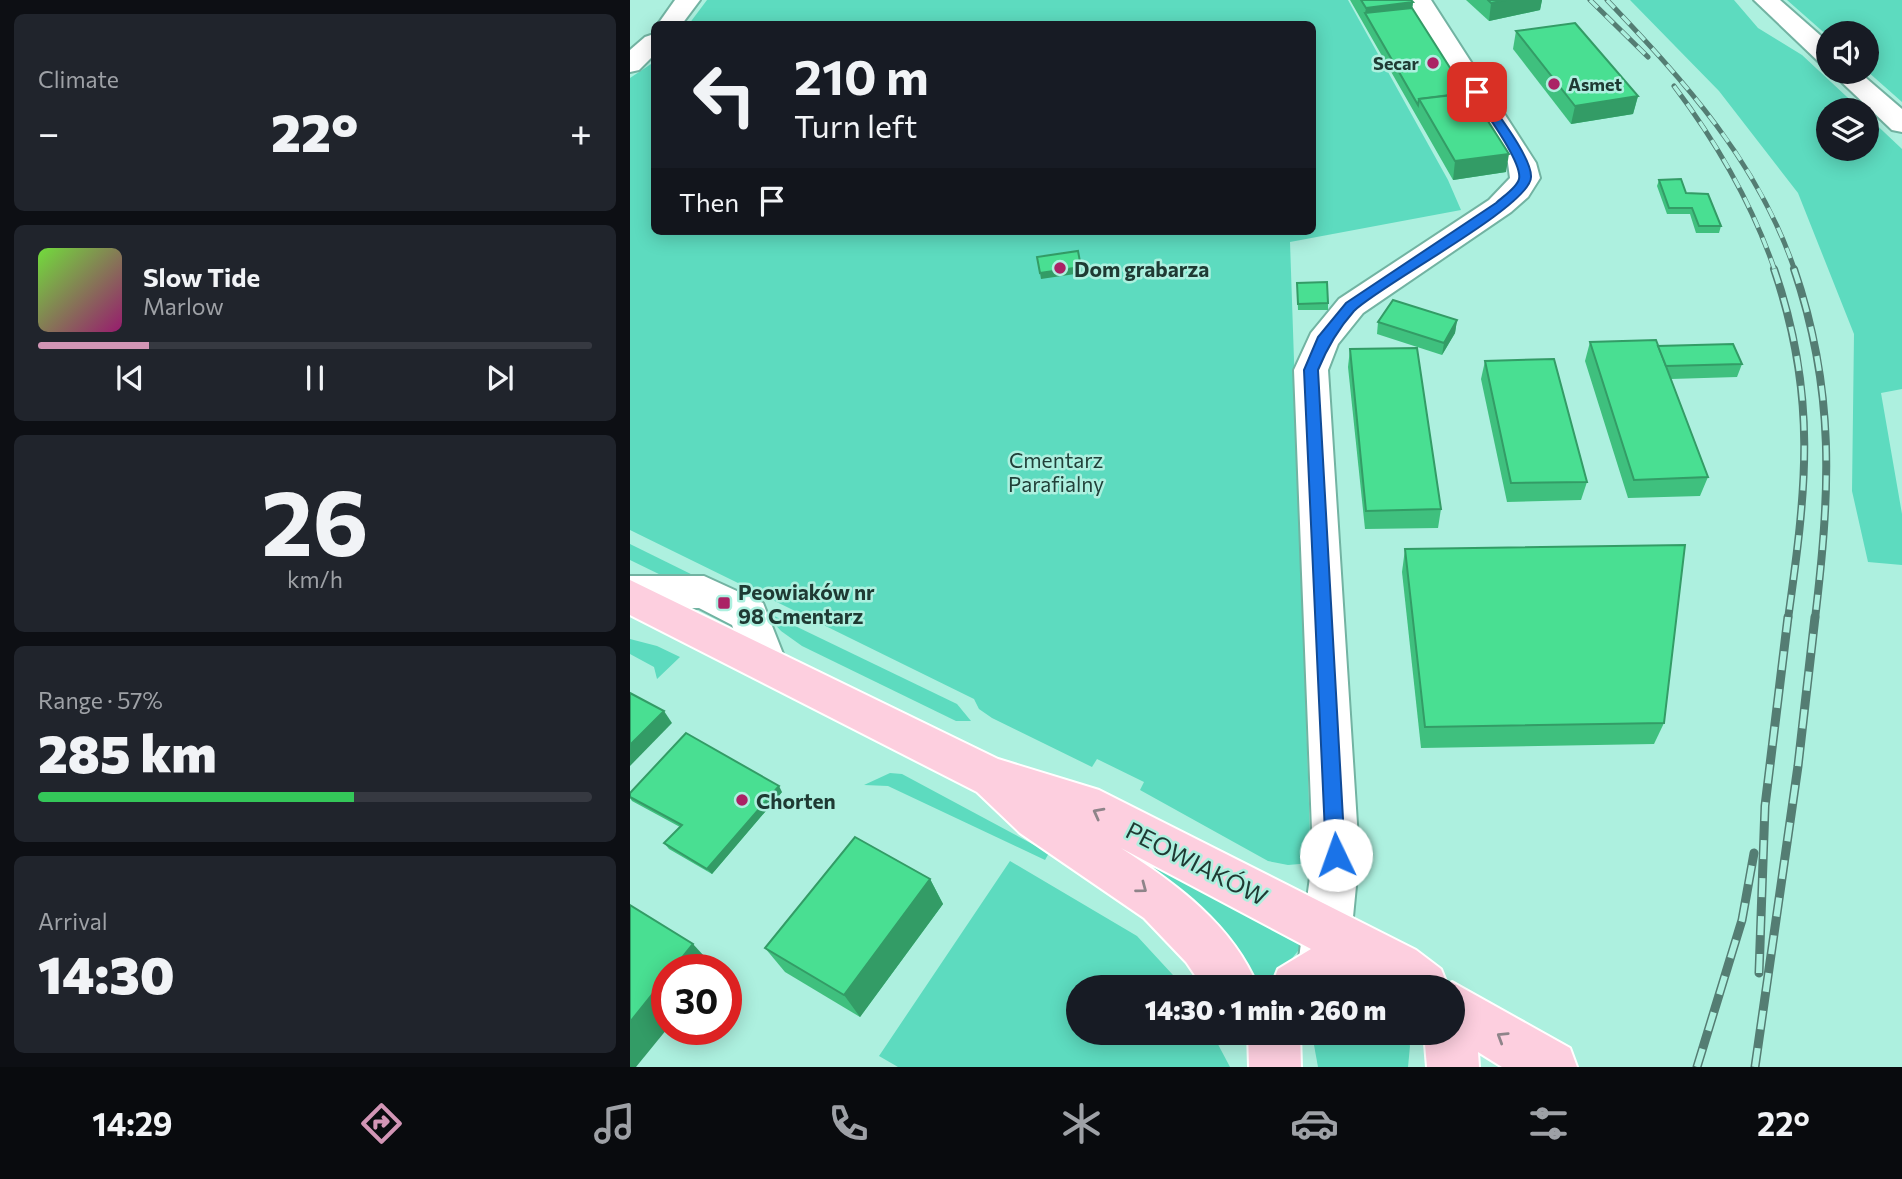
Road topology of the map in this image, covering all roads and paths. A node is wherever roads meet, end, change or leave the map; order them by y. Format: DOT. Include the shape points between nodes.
graph roads {
  1 [pos="688,0"];
  2 [pos="1419,0"];
  3 [pos="1766,0"];
  4 [pos="672,21"];
  5 [pos="651,45"];
  6 [pos="1816,45"];
  7 [pos="630,64"];
  8 [pos="1857,84"];
  9 [pos="1902,124"];
  10 [pos="638,604"];
  11 [pos="988,776"];
  12 [pos="1316,961"];
  13 [pos="1224,975"];
  14 [pos="1402,975"];
  15 [pos="1465,1015"];
  16 [pos="1451,1045"];
  17 [pos="1453,1067"];
  18 [pos="1551,1067"];
  1 -- 4 [label="street"];
  2 -- 12 [label="street" via="1522,163 1525,178 1500,206 1351,306 1323,341 1311,370 1336,855"];
  3 -- 6 [label="street"];
  5 -- 7 [label="street"];
  8 -- 9 [label="street"];
  10 -- 11 [label="main road, PEOWIAKÓW"];
  12 -- 11 [label="main road, PEOWIAKÓW, one-way" via="1083,805"];
  11 -- 13 [label="main road, PEOWIAKÓW, one-way" via="1036,818 1161,902 1203,945"];
  12 -- 14 [label="main road" via="1360,959"];
  18 -- 15 [label="main road, one-way"];
  16 -- 17 [label="main road"];
}
